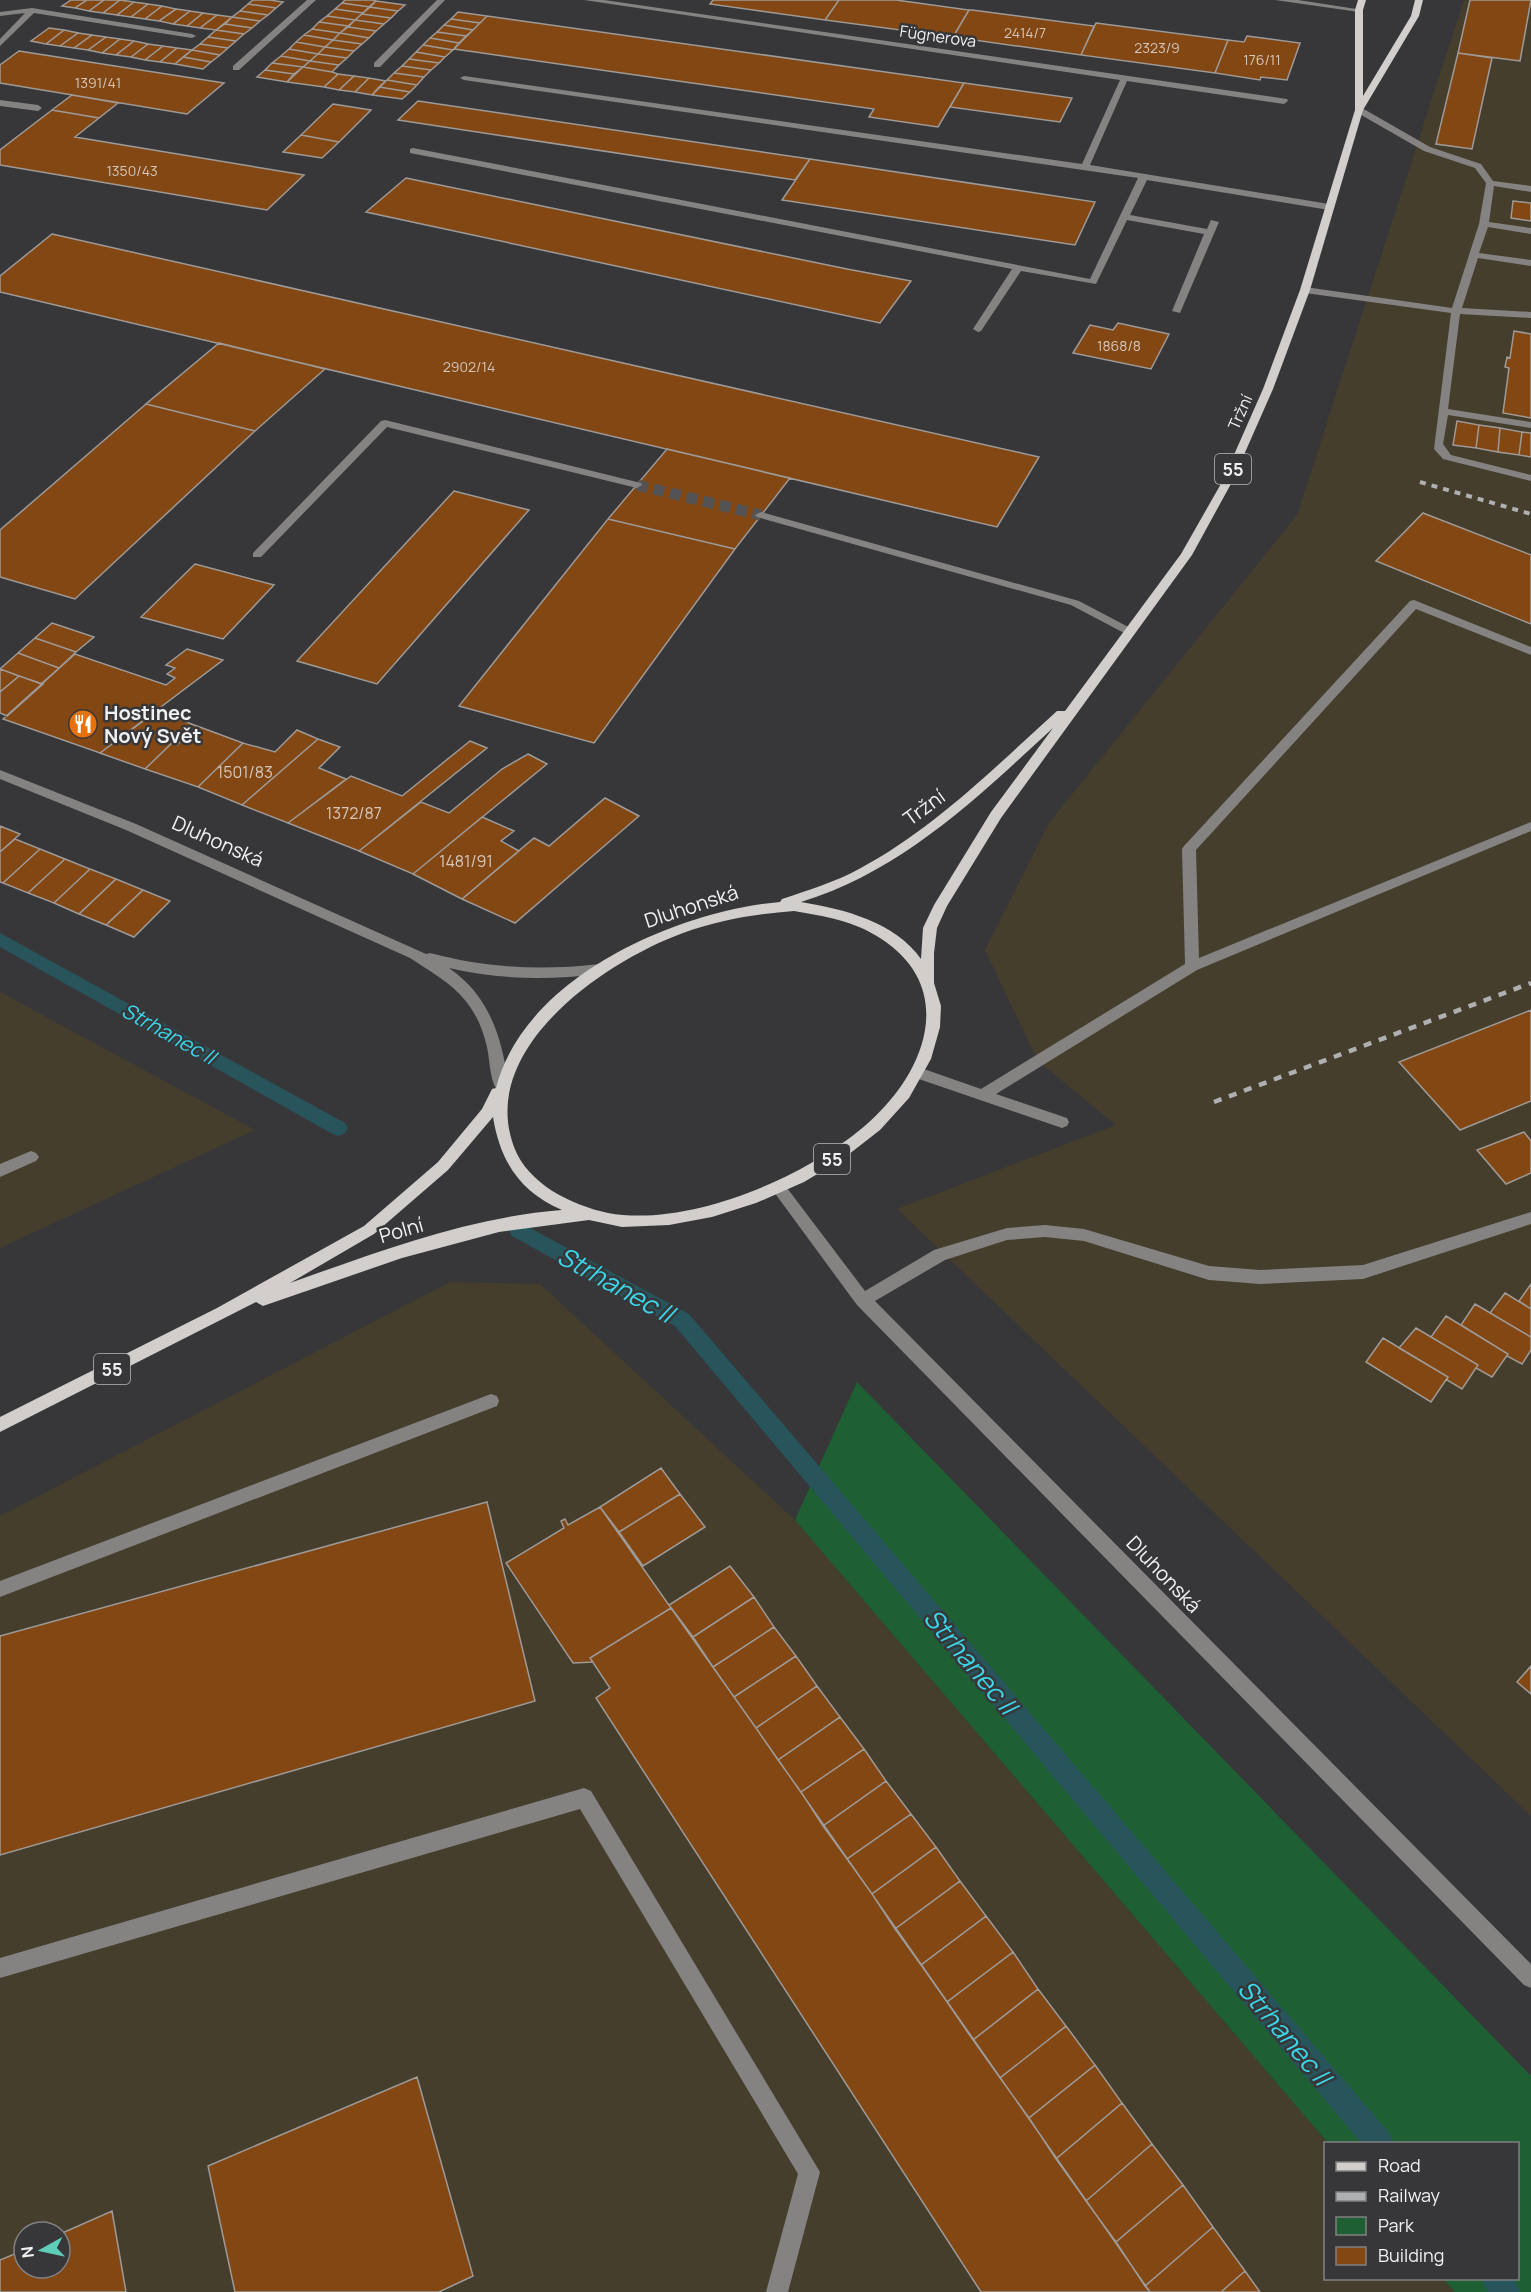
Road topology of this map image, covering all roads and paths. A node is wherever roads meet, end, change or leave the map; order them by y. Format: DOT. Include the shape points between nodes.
graph roads {
  1 [pos="312,0"];
  2 [pos="441,0"];
  3 [pos="588,0"];
  4 [pos="1280,0"];
  5 [pos="1362,0"];
  6 [pos="1419,0"];
  7 [pos="32,10"];
  8 [pos="1359,10"];
  9 [pos="0,14"];
  10 [pos="192,36"];
  11 [pos="0,44"];
  12 [pos="377,65"];
  13 [pos="236,68"];
  14 [pos="464,78"];
  15 [pos="1124,79"];
  16 [pos="1284,101"];
  17 [pos="0,103"];
  18 [pos="38,108"];
  19 [pos="1359,110"];
  20 [pos="413,151"];
  21 [pos="1085,167"];
  22 [pos="1144,176"];
  23 [pos="1490,183"];
  24 [pos="1531,189"];
  25 [pos="1329,207"];
  26 [pos="1125,217"];
  27 [pos="1214,222"];
  28 [pos="1484,224"];
  29 [pos="1531,231"];
  30 [pos="1209,232"];
  31 [pos="1475,255"];
  32 [pos="1531,263"];
  33 [pos="1018,268"];
  34 [pos="1305,290"];
  35 [pos="1177,311"];
  36 [pos="1456,311"];
  37 [pos="1531,315"];
  38 [pos="978,329"];
  39 [pos="1443,411"];
  40 [pos="1531,426"];
  41 [pos="1531,478"];
  42 [pos="637,485"];
  43 [pos="762,515"];
  44 [pos="256,555"];
  45 [pos="1130,632"];
  46 [pos="1531,651"];
  47 [pos="1083,694"];
  48 [pos="0,774"];
  49 [pos="1531,826"];
  50 [pos="761,907"];
  51 [pos="415,954"];
  52 [pos="1192,966"];
  53 [pos="600,969"];
  54 [pos="931,988"];
  55 [pos="918,1073"];
  56 [pos="501,1085"];
  57 [pos="982,1095"];
  58 [pos="1062,1122"];
  59 [pos="31,1158"];
  60 [pos="0,1171"];
  61 [pos="779,1188"];
  62 [pos="596,1217"];
  63 [pos="1531,1218"];
  64 [pos="863,1300"];
  65 [pos="223,1313"];
  66 [pos="491,1401"];
  67 [pos="0,1425"];
  68 [pos="0,1589"];
  69 [pos="0,1968"];
  70 [pos="1531,1977"];
  71 [pos="777,2292"];
  1 -- 13 [label="street"];
  2 -- 12 [label="street"];
  3 -- 15 [label="street, Fügnerova"];
  4 -- 8 [label="street"];
  5 -- 8 [label="main road, Tržní / 55"];
  6 -- 19 [label="main road, Tržní / 55" via="1415,16"];
  7 -- 9 [label="street"];
  7 -- 10 [label="street"];
  7 -- 11 [label="street"];
  8 -- 19 [label="main road, Tržní / 55"];
  14 -- 21 [label="street"];
  15 -- 16 [label="street, Fügnerova"];
  15 -- 21 [label="street"];
  17 -- 18 [label="street"];
  19 -- 23 [label="street" via="1427,149 1478,166"];
  19 -- 25 [label="main road, Tržní / 55"];
  20 -- 33 [label="street"];
  21 -- 22 [label="street"];
  22 -- 25 [label="street"];
  22 -- 26 [label="street"];
  23 -- 24 [label="street"];
  23 -- 28 [label="street"];
  25 -- 34 [label="main road, Tržní / 55"];
  26 -- 30 [label="street"];
  26 -- 33 [label="street" via="1093,282"];
  27 -- 30 [label="street"];
  28 -- 29 [label="street"];
  28 -- 31 [label="street"];
  30 -- 35 [label="street"];
  31 -- 32 [label="street"];
  31 -- 36 [label="street"];
  33 -- 38 [label="street"];
  34 -- 36 [label="street"];
  34 -- 45 [label="main road, Tržní / 55" via="1227,482 1186,555"];
  36 -- 37 [label="street"];
  36 -- 39 [label="street"];
  39 -- 40 [label="street"];
  39 -- 41 [label="street" via="1438,444 1447,457"];
  42 -- 44 [label="street" via="385,423"];
  43 -- 45 [label="street" via="1075,603"];
  45 -- 47 [label="main road, Tržní / 55"];
  46 -- 52 [label="street" via="1414,604 1189,849"];
  47 -- 50 [label="main road, Tržní / 55" via="961,805 879,865 828,890"];
  47 -- 54 [label="main road, Tržní / 55" via="996,815 941,905 930,928 927,953"];
  48 -- 51 [label="street, Dluhonská" via="131,827"];
  49 -- 52 [label="street"];
  50 -- 53 [label="main road, Dluhonská / 55" via="676,931"];
  50 -- 54 [label="main road, Dluhonská / 55" via="794,906 862,921 890,938 916,961"];
  51 -- 53 [label="street, Dluhonská" via="499,973 538,975"];
  51 -- 56 [label="street, Dluhonská" via="452,977 472,998 487,1022 498,1052"];
  52 -- 57 [label="street"];
  53 -- 56 [label="main road, Dluhonská / 55" via="537,1026 513,1059"];
  54 -- 55 [label="main road, Dluhonská / 55" via="934,1029"];
  55 -- 57 [label="street"];
  55 -- 61 [label="main road, Dluhonská / 55" via="897,1102 862,1137 824,1164"];
  56 -- 62 [label="main road, Dluhonská / 55" via="498,1119 507,1152 530,1182 560,1203"];
  56 -- 65 [label="main road, Polní / 55" via="488,1112 443,1166 369,1230"];
  57 -- 58 [label="street"];
  59 -- 60 [label="street"];
  61 -- 62 [label="main road, Dluhonská / 55" via="697,1214 627,1221"];
  61 -- 64 [label="street, Dluhonská"];
  62 -- 65 [label="main road, Polní / 55" via="554,1216 479,1230 382,1256"];
  63 -- 64 [label="street" via="1363,1272 1260,1277 1209,1273 1084,1235 1045,1231 1007,1234 940,1255"];
  64 -- 70 [label="street, Dluhonská"];
  65 -- 67 [label="main road, Polní / 55"];
  66 -- 68 [label="street"];
  69 -- 71 [label="street" via="584,1798 809,2172"];
}
